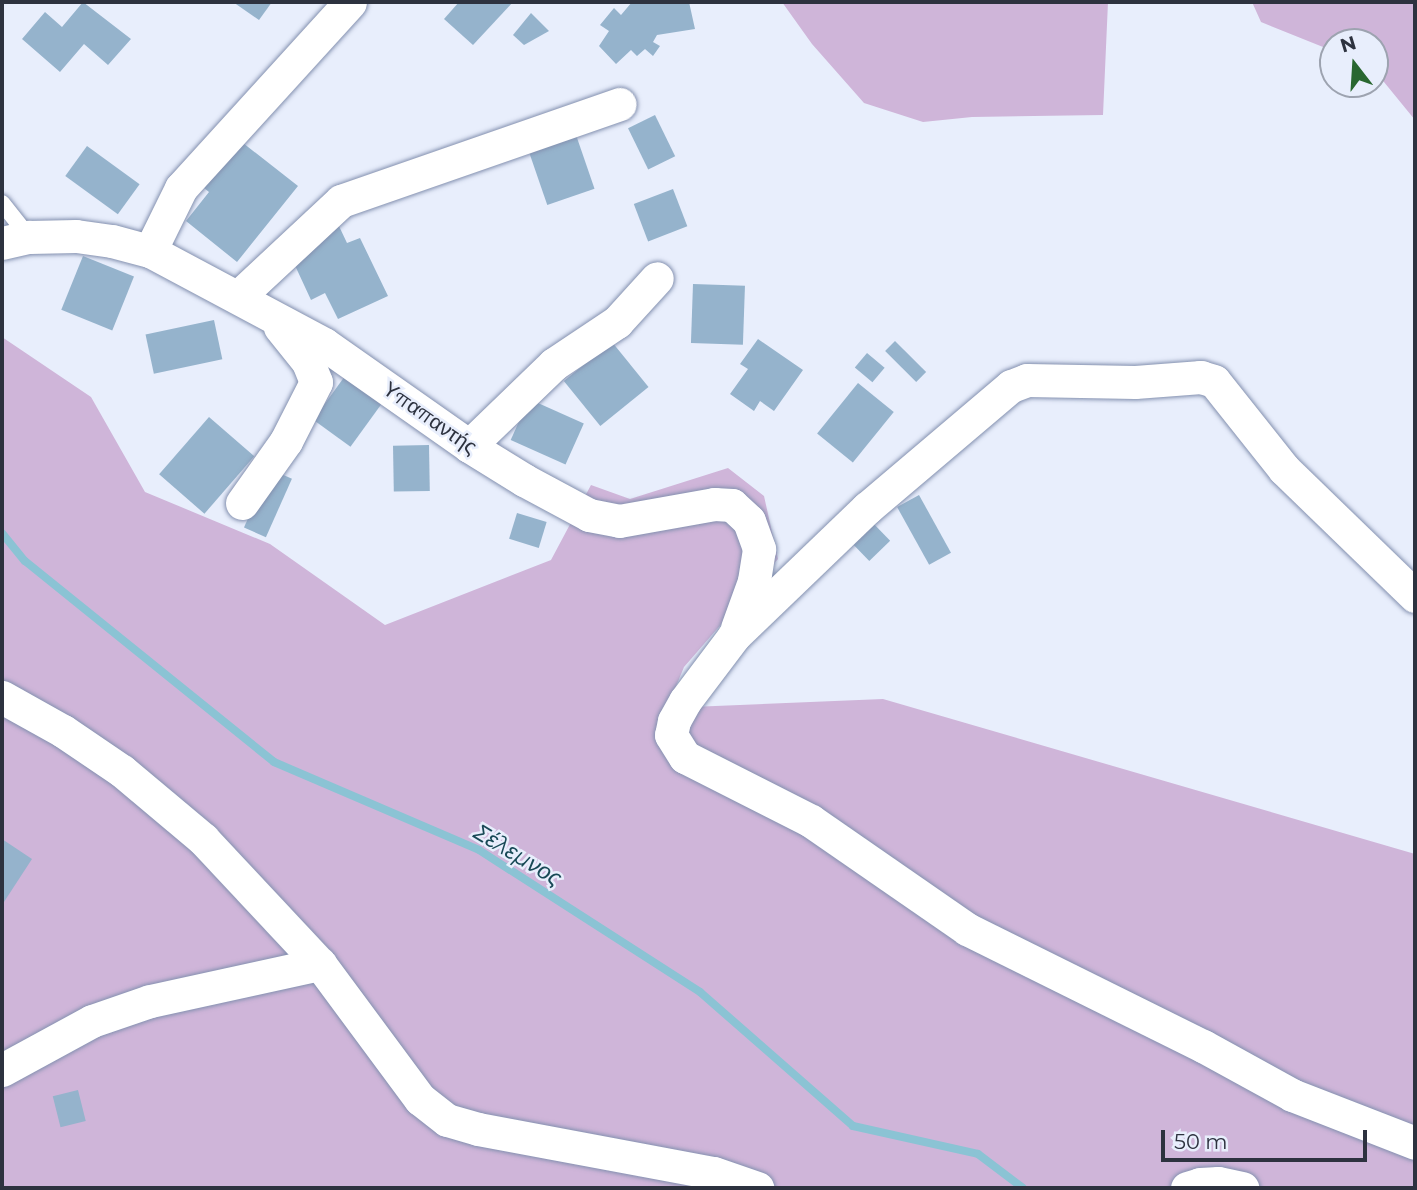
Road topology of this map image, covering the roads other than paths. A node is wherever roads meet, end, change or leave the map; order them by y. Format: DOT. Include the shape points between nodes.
graph roads {
  1 [pos="350,2"];
  2 [pos="620,104"];
  3 [pos="2,203"];
  4 [pos="16,240"];
  5 [pos="150,251"];
  6 [pos="657,278"];
  7 [pos="238,297"];
  8 [pos="268,312"];
  9 [pos="469,446"];
  10 [pos="242,503"];
  11 [pos="1415,596"];
  12 [pos="734,636"];
  13 [pos="2,697"];
  14 [pos="320,964"];
  15 [pos="2,1070"];
  16 [pos="1415,1143"];
  17 [pos="757,1188"];
  18 [pos="1187,1188"];
  19 [pos="1242,1188"];
  1 -- 5 [label="street" via="187,180"];
  2 -- 7 [label="street" via="341,201"];
  3 -- 4 [label="lane"];
  4 -- 5 [label="street, Υπαπαντής" via="76,236"];
  5 -- 7 [label="street, Υπαπαντής"];
  6 -- 9 [label="street" via="617,322 554,363"];
  7 -- 8 [label="street, Υπαπαντής"];
  8 -- 9 [label="street, Υπαπαντής" via="324,344"];
  8 -- 10 [label="street" via="308,362 316,382 286,441"];
  9 -- 12 [label="street, Υπαπαντής" via="602,519 641,519 713,504 742,511 759,548 754,581"];
  11 -- 12 [label="street" via="1284,469 1214,381 1201,377 1135,382 1053,378 1011,386 867,508"];
  12 -- 16 [label="street" via="674,721 671,735 685,757 811,821 967,929 1292,1095"];
  13 -- 14 [label="street" via="122,771 203,839"];
  14 -- 15 [label="street" via="150,1002 92,1021"];
  14 -- 17 [label="street" via="420,1099 447,1120 714,1172"];
  18 -- 19 [label="street" via="1218,1183"];
}
